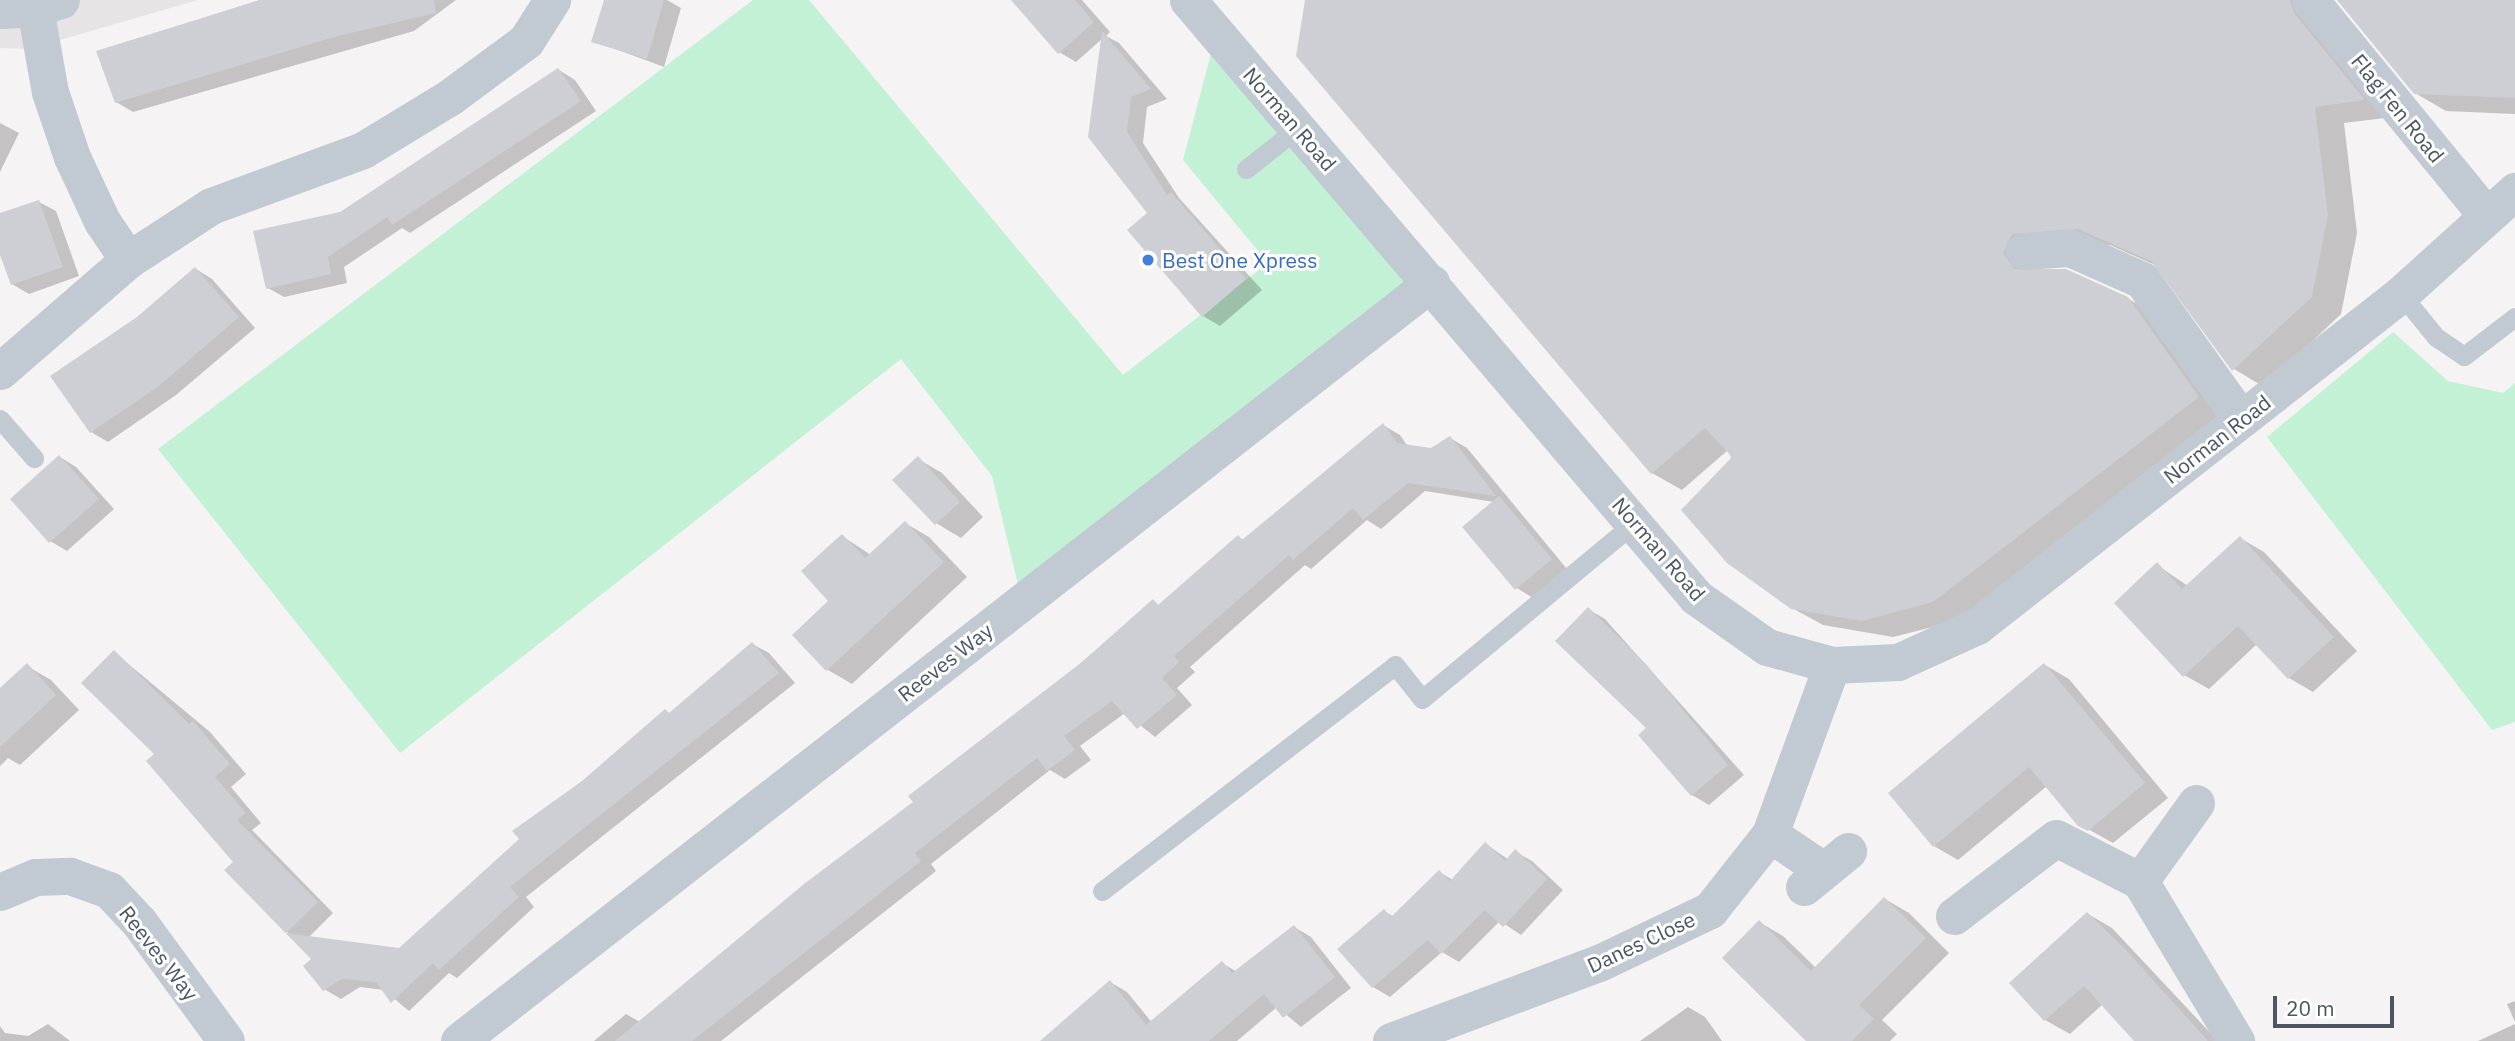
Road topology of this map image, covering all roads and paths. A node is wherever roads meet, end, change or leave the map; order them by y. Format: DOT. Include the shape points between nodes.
graph roads {
  1 [pos="552,0"];
  2 [pos="1188,0"];
  3 [pos="2310,0"];
  4 [pos="32,6"];
  5 [pos="1298,128"];
  6 [pos="1245,169"];
  7 [pos="2515,191"];
  8 [pos="2487,216"];
  9 [pos="2024,251"];
  10 [pos="128,260"];
  11 [pos="1431,283"];
  12 [pos="2401,294"];
  13 [pos="2515,317"];
  14 [pos="0,371"];
  15 [pos="0,419"];
  16 [pos="2241,419"];
  17 [pos="34,458"];
  18 [pos="1634,523"];
  19 [pos="1832,666"];
  20 [pos="2196,803"];
  21 [pos="1770,835"];
  22 [pos="1825,869"];
  23 [pos="2140,881"];
  24 [pos="1102,891"];
  25 [pos="0,892"];
  26 [pos="1954,916"];
  27 [pos="2229,1038"];
  28 [pos="226,1041"];
  29 [pos="459,1041"];
  30 [pos="1391,1041"];
  1 -- 10 [label="street" via="526,41 450,97 363,150 211,206"];
  2 -- 5 [label="street, Norman Road"];
  3 -- 8 [label="street, Flag Fen Road"];
  4 -- 10 [label="street" via="50,92 72,157 102,221"];
  5 -- 6 [label="lane"];
  5 -- 11 [label="street, Norman Road"];
  7 -- 8 [label="street, Norman Road"];
  8 -- 12 [label="street, Norman Road"];
  9 -- 16 [label="street" via="2070,248 2142,280"];
  10 -- 14 [label="street"];
  11 -- 18 [label="street, Norman Road"];
  11 -- 29 [label="street, Reeves Way"];
  12 -- 13 [label="lane" via="2436,337 2464,356"];
  12 -- 16 [label="street, Norman Road"];
  15 -- 17 [label="lane"];
  16 -- 19 [label="street, Norman Road" via="1978,626 1898,662"];
  18 -- 19 [label="street, Norman Road" via="1696,597 1766,647"];
  18 -- 24 [label="lane" via="1422,699 1395,665"];
  19 -- 21 [label="street, Danes Close"];
  20 -- 23 [label="street"];
  21 -- 22 [label="street"];
  21 -- 30 [label="street, Danes Close" via="1710,910 1599,963"];
  23 -- 26 [label="street" via="2056,838"];
  23 -- 27 [label="street"];
  25 -- 28 [label="street, Reeves Way" via="35,877 71,876 109,890 139,922"];
}
